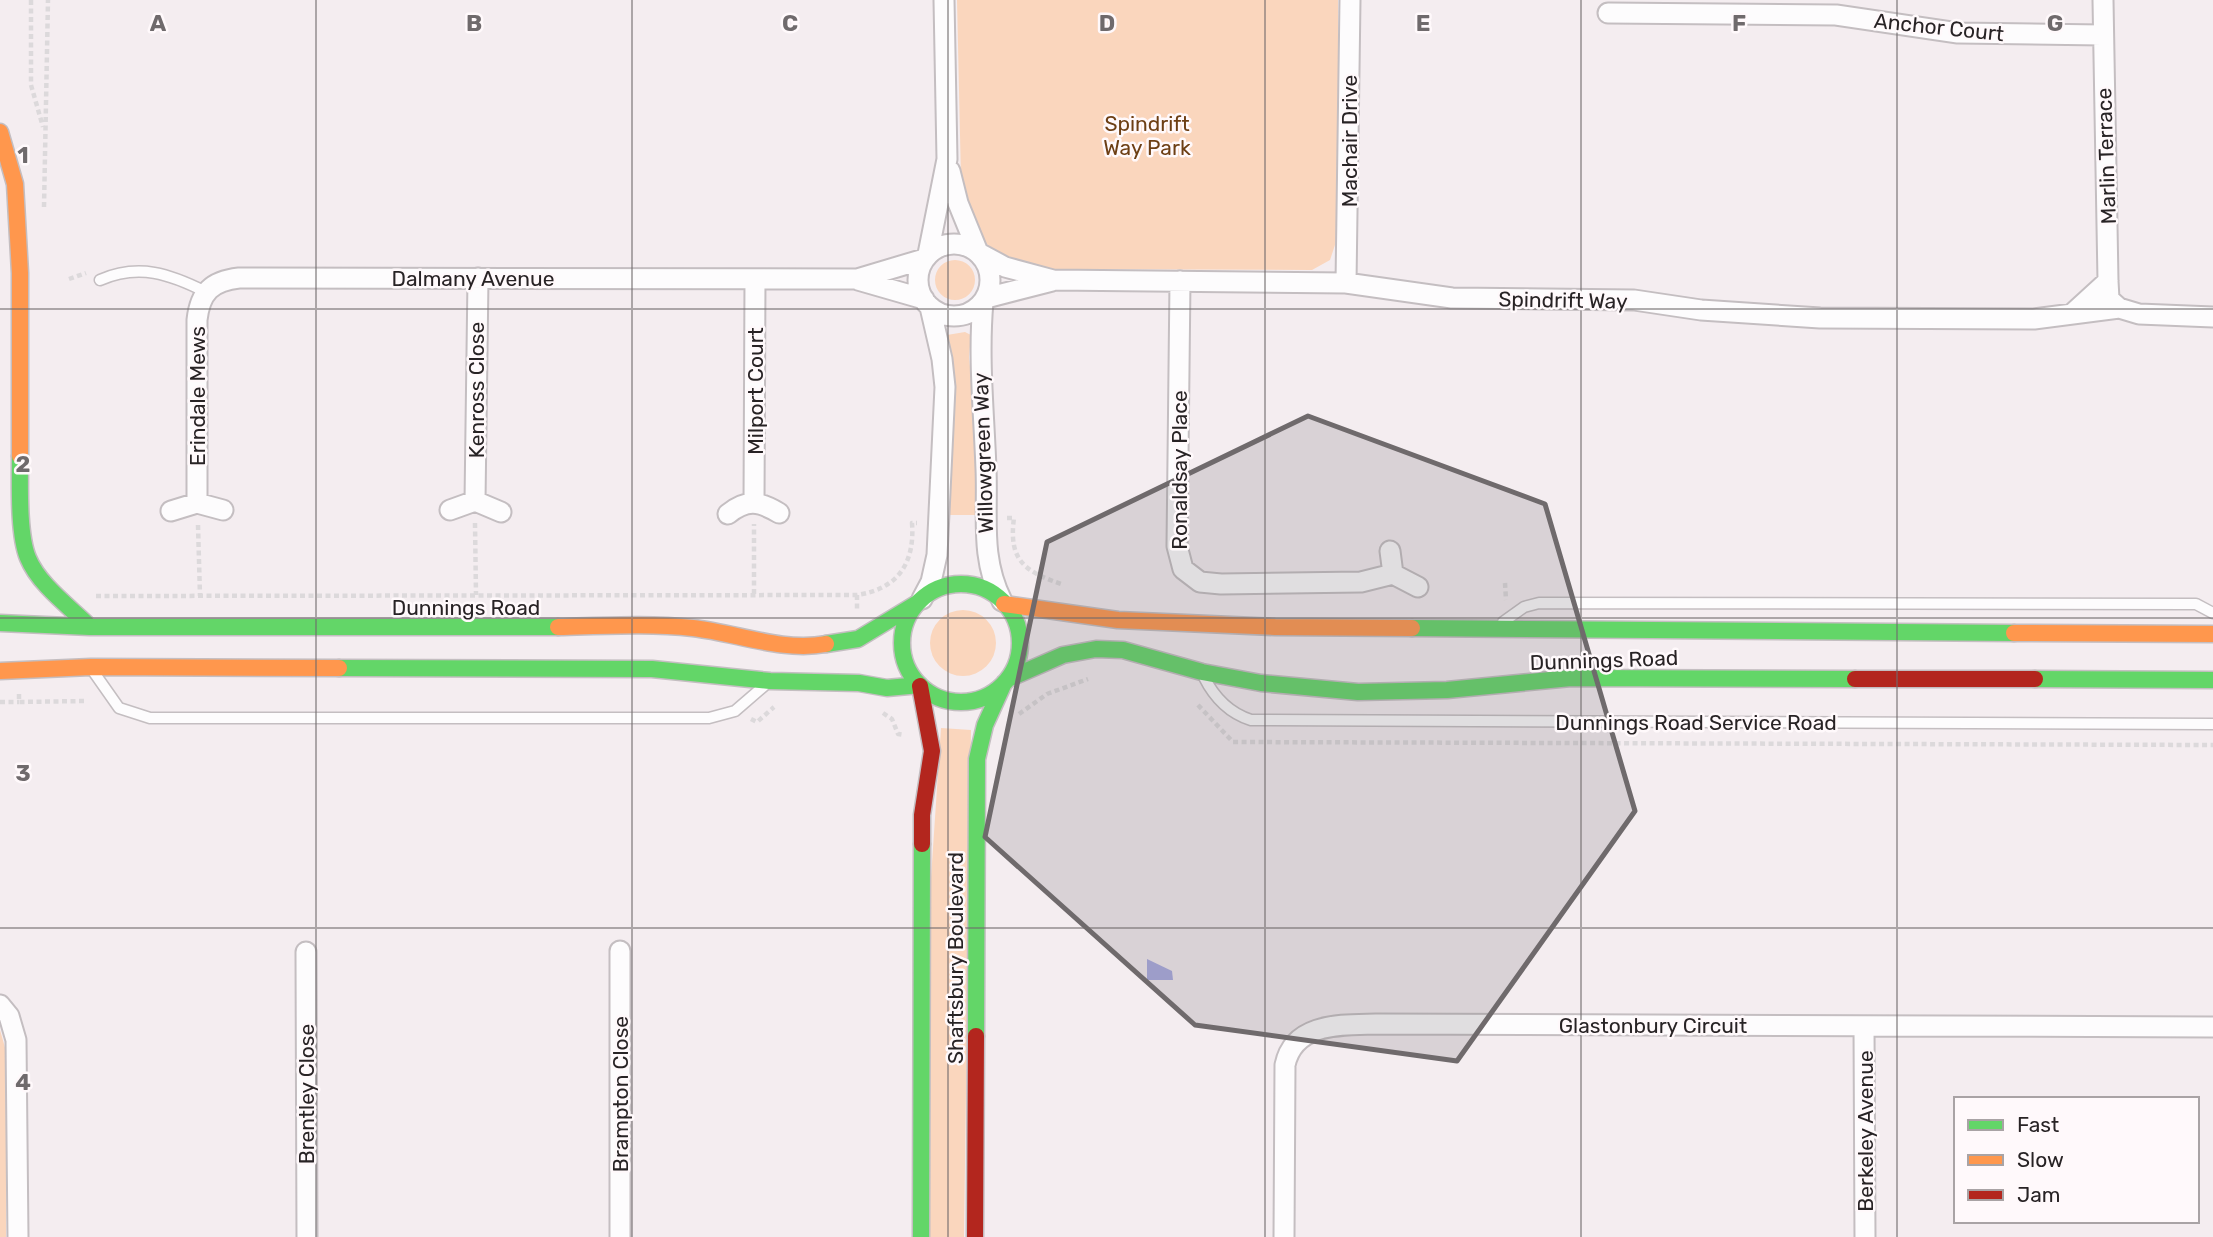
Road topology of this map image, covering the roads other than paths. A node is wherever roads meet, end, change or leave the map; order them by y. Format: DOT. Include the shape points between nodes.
graph roads {
  1 [pos="944,0"];
  2 [pos="1350,0"];
  3 [pos="2103,0"];
  4 [pos="1608,13"];
  5 [pos="2102,35"];
  6 [pos="0,132"];
  7 [pos="947,159"];
  8 [pos="979,253"];
  9 [pos="926,257"];
  10 [pos="478,278"];
  11 [pos="755,279"];
  12 [pos="857,279"];
  13 [pos="100,281"];
  14 [pos="1053,281"];
  15 [pos="1180,281"];
  16 [pos="2108,281"];
  17 [pos="1346,283"];
  18 [pos="205,292"];
  19 [pos="984,300"];
  20 [pos="927,303"];
  21 [pos="2119,308"];
  22 [pos="2073,313"];
  23 [pos="2213,317"];
  24 [pos="475,501"];
  25 [pos="754,502"];
  26 [pos="197,503"];
  27 [pos="223,510"];
  28 [pos="450,510"];
  29 [pos="172,511"];
  30 [pos="501,512"];
  31 [pos="779,513"];
  32 [pos="728,514"];
  33 [pos="1390,551"];
  34 [pos="1393,574"];
  35 [pos="1418,587"];
  36 [pos="921,600"];
  37 [pos="1003,602"];
  38 [pos="2213,613"];
  39 [pos="0,623"];
  40 [pos="90,627"];
  41 [pos="1494,629"];
  42 [pos="2213,634"];
  43 [pos="91,667"];
  44 [pos="0,671"];
  45 [pos="1202,672"];
  46 [pos="2213,680"];
  47 [pos="770,681"];
  48 [pos="1006,681"];
  49 [pos="920,686"];
  50 [pos="2213,724"];
  51 [pos="306,951"];
  52 [pos="620,951"];
  53 [pos="0,1005"];
  54 [pos="1864,1026"];
  55 [pos="2213,1027"];
  56 [pos="18,1237"];
  57 [pos="307,1237"];
  58 [pos="620,1237"];
  59 [pos="921,1237"];
  60 [pos="975,1237"];
  61 [pos="1284,1237"];
  62 [pos="1865,1237"];
  1 -- 7 [label="street"];
  2 -- 17 [label="street, Machair Drive"];
  3 -- 5 [label="street, Marlin Terrace"];
  4 -- 5 [label="street, Anchor Court" via="1836,15 1958,33"];
  5 -- 16 [label="street, Marlin Terrace"];
  6 -- 40 [label="main road" via="15,184 20,274 20,499 28,558 44,582"];
  7 -- 8 [label="street" via="958,203"];
  7 -- 9 [label="street"];
  8 -- 9 [label="street" via="957,243 941,246"];
  8 -- 14 [label="street, Spindrift Way" via="1006,267"];
  8 -- 19 [label="street" via="991,280"];
  9 -- 12 [label="street, Dalmany Avenue"];
  9 -- 20 [label="street" via="918,275"];
  10 -- 11 [label="street, Dalmany Avenue"];
  10 -- 18 [label="street, Dalmany Avenue" via="239,278 218,281"];
  10 -- 24 [label="street, Kenross Close"];
  11 -- 12 [label="street, Dalmany Avenue"];
  11 -- 25 [label="street, Milport Court"];
  12 -- 20 [label="street, Dalmany Avenue"];
  13 -- 18 [label="lane" via="116,274 168,273"];
  14 -- 15 [label="street, Spindrift Way"];
  14 -- 19 [label="street, Spindrift Way"];
  15 -- 17 [label="street, Spindrift Way"];
  15 -- 34 [label="street, Ronaldsay Place" via="1177,546 1183,569 1200,582 1221,584 1361,582"];
  16 -- 21 [label="street, Marlin Terrace" via="2109,299"];
  16 -- 22 [label="street"];
  17 -- 22 [label="street, Spindrift Way" via="1452,298 1634,300 1820,318 1976,321"];
  18 -- 26 [label="street, Erindale Mews" via="197,320"];
  19 -- 20 [label="street" via="962,315 945,315"];
  19 -- 37 [label="street, Willowgreen Way" via="979,351 988,569"];
  20 -- 36 [label="street, Willowgreen Way" via="944,373 937,555"];
  21 -- 22 [label="street, Spindrift Way"];
  21 -- 23 [label="street, Spindrift Way" via="2139,314"];
  24 -- 28 [label="street"];
  24 -- 30 [label="street"];
  25 -- 31 [label="street"];
  25 -- 32 [label="street"];
  26 -- 27 [label="street"];
  26 -- 29 [label="street"];
  33 -- 34 [label="street"];
  34 -- 35 [label="street"];
  36 -- 37 [label="main road" via="946,586 963,585 984,589"];
  36 -- 40 [label="main road, Dunnings Road" via="858,639 804,648 647,624 517,629"];
  36 -- 49 [label="main road" via="908,618 902,644 908,670"];
  37 -- 41 [label="main road, Dunnings Road" via="1118,620"];
  37 -- 48 [label="main road" via="1014,617 1020,643 1018,660"];
  38 -- 41 [label="lane" via="2196,604 1532,604"];
  39 -- 40 [label="main road, Dunnings Road"];
  41 -- 42 [label="main road, Dunnings Road"];
  43 -- 44 [label="main road"];
  43 -- 47 [label="main road" via="652,669"];
  43 -- 47 [label="lane" via="119,708 150,718 709,719 735,711"];
  45 -- 46 [label="main road, Dunnings Road" via="1274,685 1358,692 1447,690 1571,678"];
  45 -- 48 [label="main road, Dunnings Road" via="1157,657 1096,649 1063,655"];
  45 -- 50 [label="lane, Dunnings Road Service Road" via="1210,689 1229,709 1251,720"];
  47 -- 49 [label="main road"];
  48 -- 49 [label="main road" via="983,698 962,702 942,699"];
  48 -- 60 [label="main road, Shaftsbury Boulevard" via="985,725 977,759"];
  49 -- 59 [label="main road, Shaftsbury Boulevard" via="932,751 922,814"];
  51 -- 57 [label="street, Brentley Close"];
  52 -- 58 [label="street, Brampton Close"];
  53 -- 56 [label="street" via="12,1022 16,1040"];
  54 -- 55 [label="street, Glastonbury Circuit"];
  54 -- 61 [label="street, Glastonbury Circuit" via="1320,1027 1297,1042 1285,1065"];
  54 -- 62 [label="street, Berkeley Avenue"];
}
